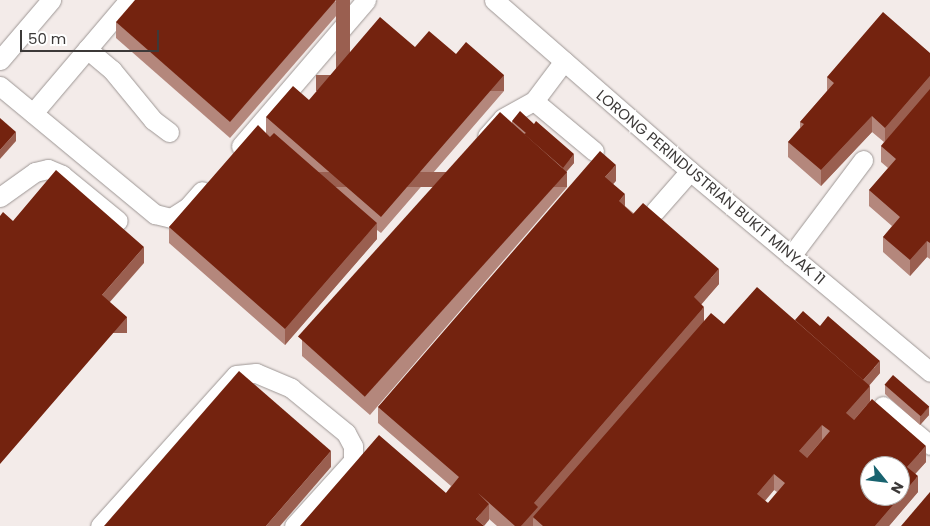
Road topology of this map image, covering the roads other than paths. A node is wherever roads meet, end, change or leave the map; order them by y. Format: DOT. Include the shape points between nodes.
graph roads {
  1 [pos="51,0"];
  2 [pos="129,0"];
  3 [pos="366,0"];
  4 [pos="494,0"];
  5 [pos="88,49"];
  6 [pos="0,60"];
  7 [pos="564,61"];
  8 [pos="0,86"];
  9 [pos="534,101"];
  10 [pos="33,113"];
  11 [pos="170,132"];
  12 [pos="476,148"];
  13 [pos="594,151"];
  14 [pos="863,160"];
  15 [pos="226,163"];
  16 [pos="690,171"];
  17 [pos="214,178"];
  18 [pos="0,197"];
  19 [pos="655,211"];
  20 [pos="118,221"];
  21 [pos="791,256"];
  22 [pos="930,372"];
  23 [pos="883,406"];
  24 [pos="930,445"];
  25 [pos="100,526"];
  26 [pos="294,526"];
  1 -- 6 [label="street"];
  2 -- 5 [label="street"];
  3 -- 15 [label="street"];
  4 -- 7 [label="street, LORONG PERINDUSTRIAN BUKIT MINYAK 11"];
  5 -- 10 [label="street"];
  5 -- 11 [label="street" via="112,70 153,120"];
  7 -- 9 [label="street"];
  7 -- 16 [label="street, LORONG PERINDUSTRIAN BUKIT MINYAK 11"];
  8 -- 10 [label="street"];
  9 -- 12 [label="street" via="503,118"];
  9 -- 13 [label="street"];
  10 -- 17 [label="street" via="155,214 171,218 188,207"];
  14 -- 21 [label="street"];
  16 -- 19 [label="street"];
  16 -- 21 [label="street, LORONG PERINDUSTRIAN BUKIT MINYAK 11"];
  18 -- 20 [label="street" via="34,172 48,169 62,175"];
  21 -- 22 [label="street, LORONG PERINDUSTRIAN BUKIT MINYAK 11"];
  23 -- 24 [label="street"];
  25 -- 26 [label="street" via="236,375 256,373 291,388 346,433 353,446 352,461"];
}
